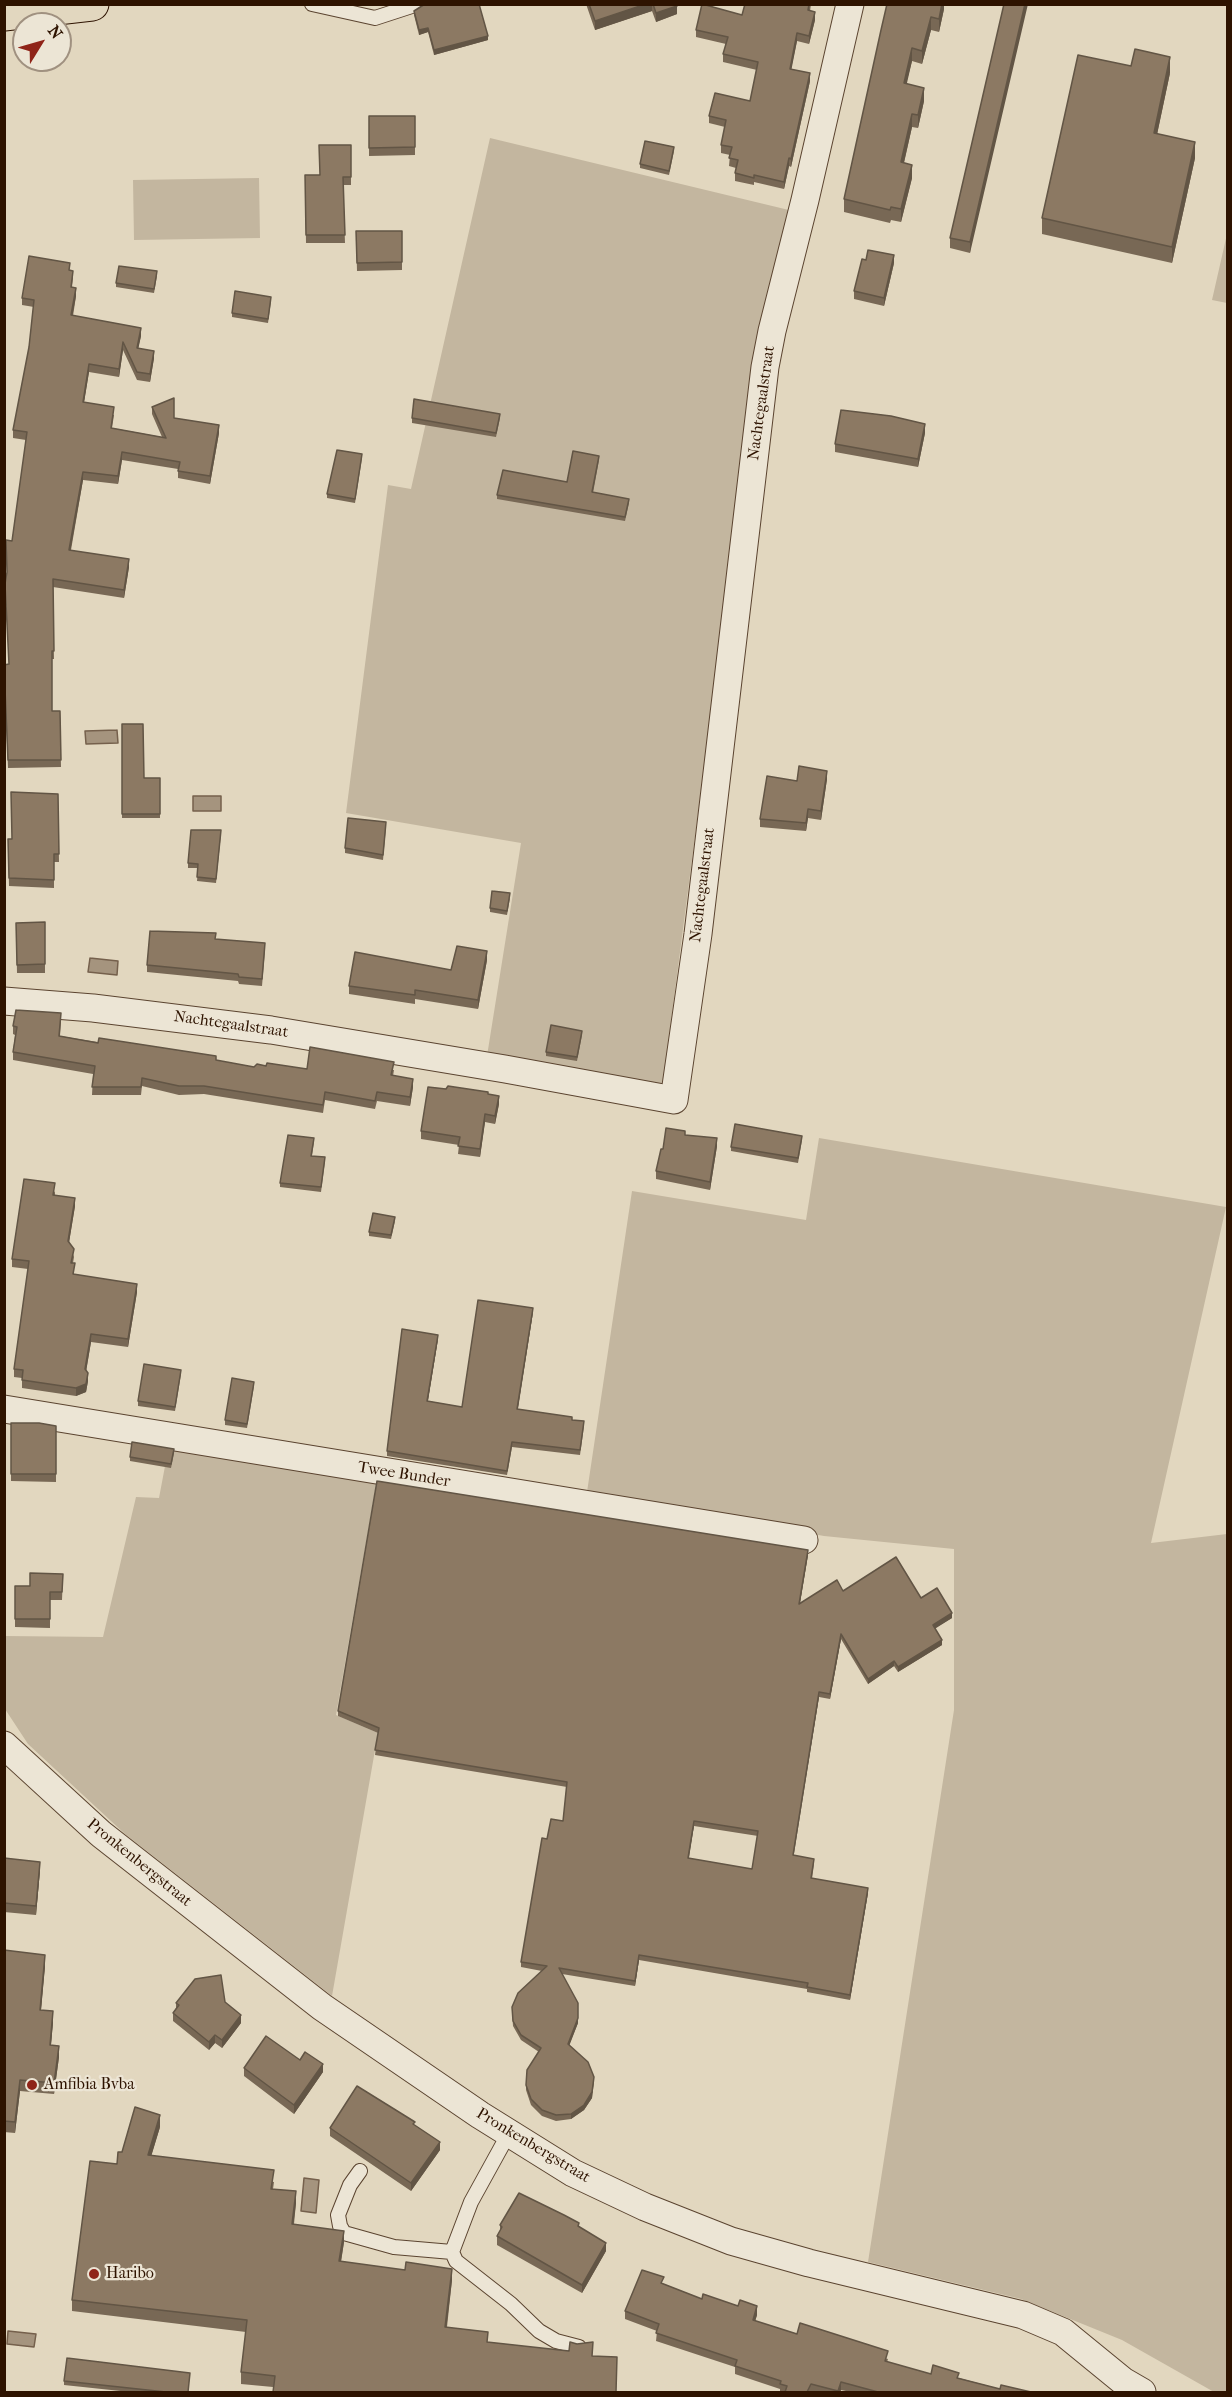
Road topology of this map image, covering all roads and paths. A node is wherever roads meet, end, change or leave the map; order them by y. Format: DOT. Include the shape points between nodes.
graph roads {
  1 [pos="92,4"];
  2 [pos="312,4"];
  3 [pos="418,4"];
  4 [pos="850,4"];
  5 [pos="4,14"];
  6 [pos="4,1001"];
  7 [pos="4,1409"];
  8 [pos="804,1540"];
  9 [pos="4,1745"];
  10 [pos="509,2133"];
  11 [pos="360,2171"];
  12 [pos="452,2252"];
  13 [pos="579,2347"];
  14 [pos="1128,2389"];
  1 -- 5 [label="main road"];
  2 -- 3 [label="lane" via="375,18"];
  4 -- 6 [label="street, Nachtegaalstraat" via="765,367 698,934 674,1100 271,1030"];
  7 -- 8 [label="street, Twee Bunder"];
  9 -- 10 [label="street, Pronkenbergstraat" via="100,1834 321,2007"];
  10 -- 12 [label="lane" via="471,2202"];
  10 -- 14 [label="street, Pronkenbergstraat" via="604,2189 731,2241 1023,2315 1063,2332"];
  11 -- 12 [label="lane" via="338,2215 344,2233 394,2247"];
  12 -- 13 [label="lane" via="456,2261 539,2331 555,2341"];
}
